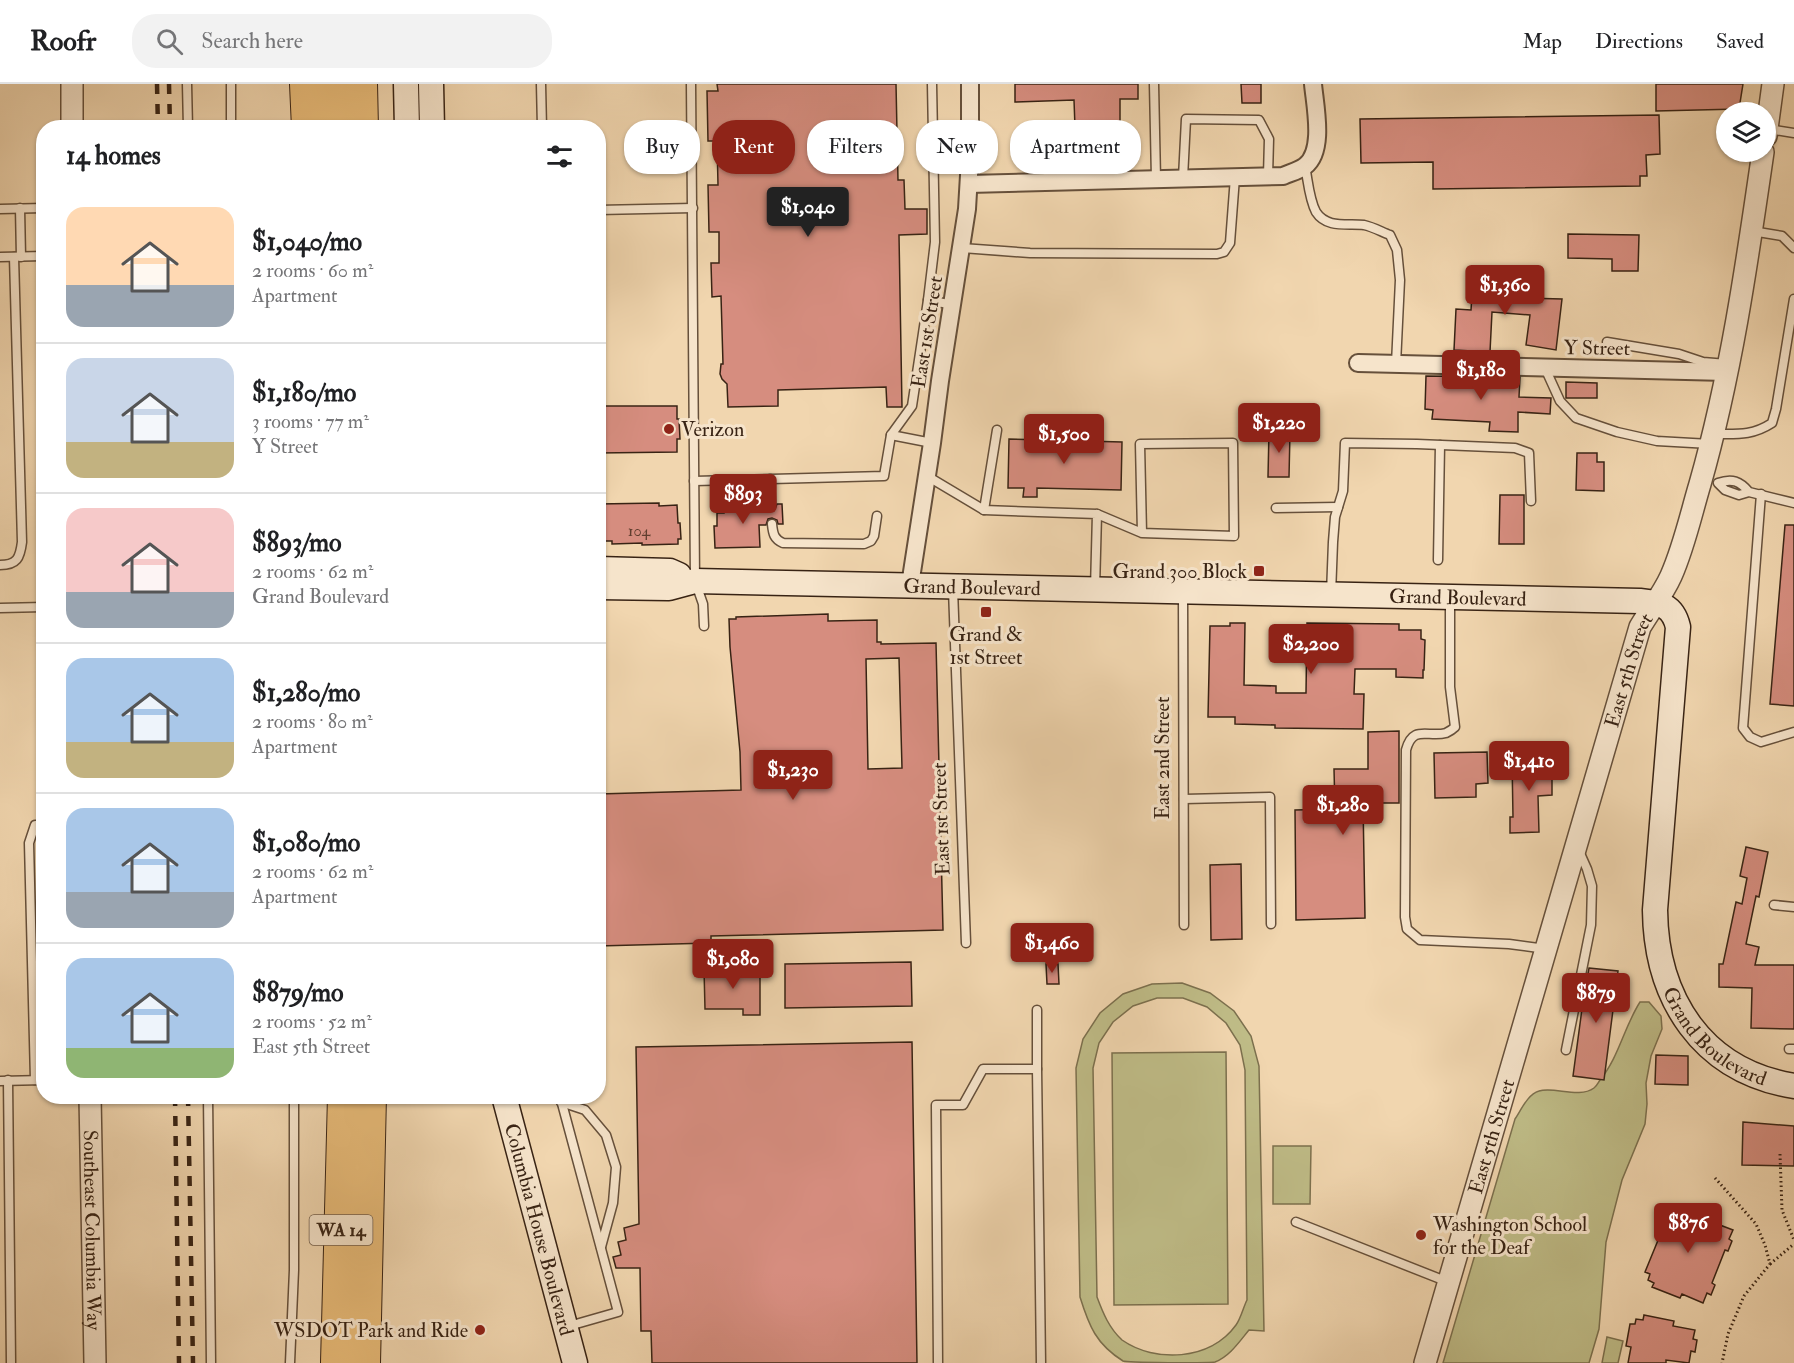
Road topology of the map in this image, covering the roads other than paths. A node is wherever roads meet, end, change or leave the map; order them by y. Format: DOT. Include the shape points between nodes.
graph roads {
  1 [pos="72,84"];
  2 [pos="188,84"];
  3 [pos="231,84"];
  4 [pos="306,84"];
  5 [pos="333,84"];
  6 [pos="361,84"];
  7 [pos="406,84"];
  8 [pos="417,84"];
  9 [pos="431,84"];
  10 [pos="541,84"];
  11 [pos="691,84"];
  12 [pos="932,84"];
  13 [pos="970,84"];
  14 [pos="1154,84"];
  15 [pos="1313,84"];
  16 [pos="1773,84"];
  17 [pos="1770,102"];
  18 [pos="72,120"];
  19 [pos="188,120"];
  20 [pos="231,120"];
  21 [pos="308,120"];
  22 [pos="334,120"];
  23 [pos="362,120"];
  24 [pos="407,120"];
  25 [pos="418,120"];
  26 [pos="432,120"];
  27 [pos="542,120"];
  28 [pos="1776,132"];
  29 [pos="1794,133"];
  30 [pos="1762,162"];
  31 [pos="1305,166"];
  32 [pos="1275,176"];
  33 [pos="1235,177"];
  34 [pos="1183,178"];
  35 [pos="1156,179"];
  36 [pos="969,184"];
  37 [pos="20,208"];
  38 [pos="36,208"];
  39 [pos="693,208"];
  40 [pos="0,209"];
  41 [pos="606,210"];
  42 [pos="1752,231"];
  43 [pos="962,248"];
  44 [pos="1794,248"];
  45 [pos="36,256"];
  46 [pos="0,257"];
  47 [pos="18,257"];
  48 [pos="1794,299"];
  49 [pos="928,300"];
  50 [pos="952,305"];
  51 [pos="1607,342"];
  52 [pos="1358,363"];
  53 [pos="1396,364"];
  54 [pos="1545,368"];
  55 [pos="1727,368"];
  56 [pos="997,430"];
  57 [pos="891,435"];
  58 [pos="1712,439"];
  59 [pos="932,443"];
  60 [pos="1440,445"];
  61 [pos="927,476"];
  62 [pos="770,479"];
  63 [pos="1710,480"];
  64 [pos="694,481"];
  65 [pos="1761,494"];
  66 [pos="1531,501"];
  67 [pos="1794,503"];
  68 [pos="771,504"];
  69 [pos="1338,507"];
  70 [pos="1276,508"];
  71 [pos="984,510"];
  72 [pos="1097,514"];
  73 [pos="877,516"];
  74 [pos="771,525"];
  75 [pos="1142,532"];
  76 [pos="1438,560"];
  77 [pos="0,565"];
  78 [pos="606,569"];
  79 [pos="695,581"];
  80 [pos="910,585"];
  81 [pos="606,586"];
  82 [pos="953,586"];
  83 [pos="1095,589"];
  84 [pos="1183,591"];
  85 [pos="1331,594"];
  86 [pos="1450,597"];
  87 [pos="1655,603"];
  88 [pos="36,607"];
  89 [pos="0,608"];
  90 [pos="704,626"];
  91 [pos="1794,732"];
  92 [pos="1184,799"];
  93 [pos="36,825"];
  94 [pos="1576,846"];
  95 [pos="1774,905"];
  96 [pos="1794,907"];
  97 [pos="1271,924"];
  98 [pos="1184,925"];
  99 [pos="966,943"];
  100 [pos="1546,949"];
  101 [pos="36,1009"];
  102 [pos="1037,1010"];
  103 [pos="1566,1050"];
  104 [pos="1037,1069"];
  105 [pos="36,1080"];
  106 [pos="4,1081"];
  107 [pos="1794,1086"];
  108 [pos="90,1104"];
  109 [pos="208,1104"];
  110 [pos="294,1104"];
  111 [pos="344,1104"];
  112 [pos="370,1104"];
  113 [pos="506,1104"];
  114 [pos="561,1104"];
  115 [pos="571,1104"];
  116 [pos="1296,1222"];
  117 [pos="600,1249"];
  118 [pos="1449,1282"];
  119 [pos="565,1327"];
  120 [pos="11,1363"];
  121 [pos="95,1363"];
  122 [pos="211,1363"];
  123 [pos="290,1363"];
  124 [pos="337,1363"];
  125 [pos="364,1363"];
  126 [pos="575,1363"];
  127 [pos="938,1363"];
  128 [pos="1041,1363"];
  129 [pos="1425,1363"];
  1 -- 18 [label="street"];
  2 -- 19 [label="lane"];
  3 -- 20 [label="lane"];
  4 -- 21 [label="highway"];
  5 -- 22 [label="highway"];
  6 -- 23 [label="highway"];
  7 -- 24 [label="main road"];
  8 -- 25 [label="street"];
  9 -- 26 [label="main road"];
  10 -- 27 [label="lane"];
  11 -- 39 [label="lane"];
  12 -- 49 [label="lane" via="935,242"];
  13 -- 36 [label="street, East 1st Street"];
  14 -- 35 [label="lane"];
  15 -- 31 [label="street" via="1317,142"];
  16 -- 17 [label="street"];
  28 -- 29 [label="lane"];
  30 -- 42 [label="street, East 5th Street"];
  31 -- 32 [label="street"];
  31 -- 53 [label="lane" via="1317,213 1338,225 1364,225 1390,235 1397,250 1400,280"];
  32 -- 33 [label="street"];
  32 -- 34 [label="lane" via="1269,139 1259,120 1186,119"];
  33 -- 34 [label="street"];
  33 -- 43 [label="lane" via="1230,243 1217,255 1030,253"];
  34 -- 35 [label="street"];
  35 -- 36 [label="street"];
  36 -- 43 [label="street, East 1st Street"];
  37 -- 38 [label="lane"];
  37 -- 40 [label="lane"];
  37 -- 47 [label="lane"];
  39 -- 41 [label="lane"];
  39 -- 64 [label="lane"];
  42 -- 44 [label="lane" via="1782,237"];
  42 -- 55 [label="street, East 5th Street"];
  43 -- 50 [label="street, East 1st Street"];
  45 -- 47 [label="lane"];
  46 -- 47 [label="lane"];
  47 -- 77 [label="lane" via="22,542 17,559 10,565"];
  48 -- 58 [label="lane" via="1772,423 1760,431"];
  49 -- 50 [label="lane"];
  49 -- 57 [label="lane" via="912,406"];
  50 -- 59 [label="street, East 1st Street"];
  51 -- 55 [label="lane" via="1679,354"];
  52 -- 53 [label="street, Y Street"];
  53 -- 54 [label="street, Y Street"];
  54 -- 55 [label="street, Y Street"];
  54 -- 58 [label="lane" via="1560,401 1576,418 1657,441"];
  55 -- 58 [label="street, East 5th Street"];
  56 -- 71 [label="lane"];
  57 -- 59 [label="lane"];
  57 -- 62 [label="lane" via="884,477"];
  58 -- 63 [label="street, East 5th Street"];
  59 -- 61 [label="street, East 1st Street"];
  60 -- 66 [label="lane" via="1515,448 1529,453"];
  60 -- 69 [label="lane" via="1345,443 1343,491"];
  60 -- 76 [label="lane"];
  61 -- 71 [label="lane"];
  61 -- 80 [label="street, East 1st Street"];
  62 -- 64 [label="lane"];
  62 -- 68 [label="lane"];
  63 -- 65 [label="lane" via="1743,484 1749,492"];
  63 -- 87 [label="street, East 5th Street" via="1671,576"];
  64 -- 79 [label="lane"];
  65 -- 67 [label="lane"];
  65 -- 91 [label="lane" via="1743,728 1761,742"];
  69 -- 70 [label="lane"];
  69 -- 85 [label="lane" via="1332,542"];
  71 -- 72 [label="lane"];
  72 -- 75 [label="lane"];
  72 -- 83 [label="lane"];
  73 -- 74 [label="lane" via="871,541 859,545 783,543 777,541"];
  75 -- 75 [label="lane" via="1234,536 1233,443 1140,444"];
  78 -- 79 [label="main road, Grand Boulevard" via="670,571"];
  79 -- 80 [label="main road, Grand Boulevard"];
  79 -- 81 [label="main road, Grand Boulevard" via="669,588"];
  79 -- 90 [label="lane" via="703,604"];
  80 -- 82 [label="main road, Grand Boulevard"];
  82 -- 83 [label="main road, Grand Boulevard"];
  82 -- 99 [label="lane, East 1st Street"];
  83 -- 84 [label="main road, Grand Boulevard"];
  84 -- 85 [label="main road, Grand Boulevard"];
  84 -- 92 [label="lane, East 2nd Street"];
  85 -- 86 [label="main road, Grand Boulevard"];
  86 -- 87 [label="main road, Grand Boulevard"];
  86 -- 100 [label="lane" via="1450,687 1455,727 1447,732 1417,734 1409,740 1406,750 1407,929 1420,940"];
  87 -- 94 [label="street, East 5th Street" via="1640,627"];
  87 -- 107 [label="main road, Grand Boulevard" via="1668,608 1678,627 1655,910 1655,935 1664,975 1676,1005 1710,1047 1759,1078"];
  88 -- 89 [label="lane"];
  92 -- 97 [label="lane" via="1270,797"];
  92 -- 98 [label="lane, East 2nd Street"];
  93 -- 101 [label="lane" via="29,843"];
  94 -- 100 [label="street, East 5th Street"];
  94 -- 103 [label="lane" via="1592,886 1591,925"];
  95 -- 96 [label="lane"];
  100 -- 118 [label="street, East 5th Street"];
  102 -- 104 [label="lane"];
  104 -- 127 [label="lane" via="983,1069 963,1105 936,1105"];
  104 -- 128 [label="lane"];
  105 -- 106 [label="lane"];
  106 -- 120 [label="lane"];
  108 -- 121 [label="street, Southeast Columbia Way"];
  109 -- 122 [label="lane"];
  110 -- 123 [label="lane"];
  111 -- 124 [label="highway, WA 14"];
  112 -- 125 [label="highway, WA 14"];
  113 -- 119 [label="main road, Columbia House Boulevard"];
  114 -- 117 [label="lane"];
  115 -- 117 [label="lane" via="585,1110 606,1135 616,1167 613,1203"];
  116 -- 118 [label="lane"];
  117 -- 119 [label="lane" via="618,1312"];
  118 -- 129 [label="street, East 5th Street"];
  119 -- 126 [label="main road, Columbia House Boulevard"];
}
